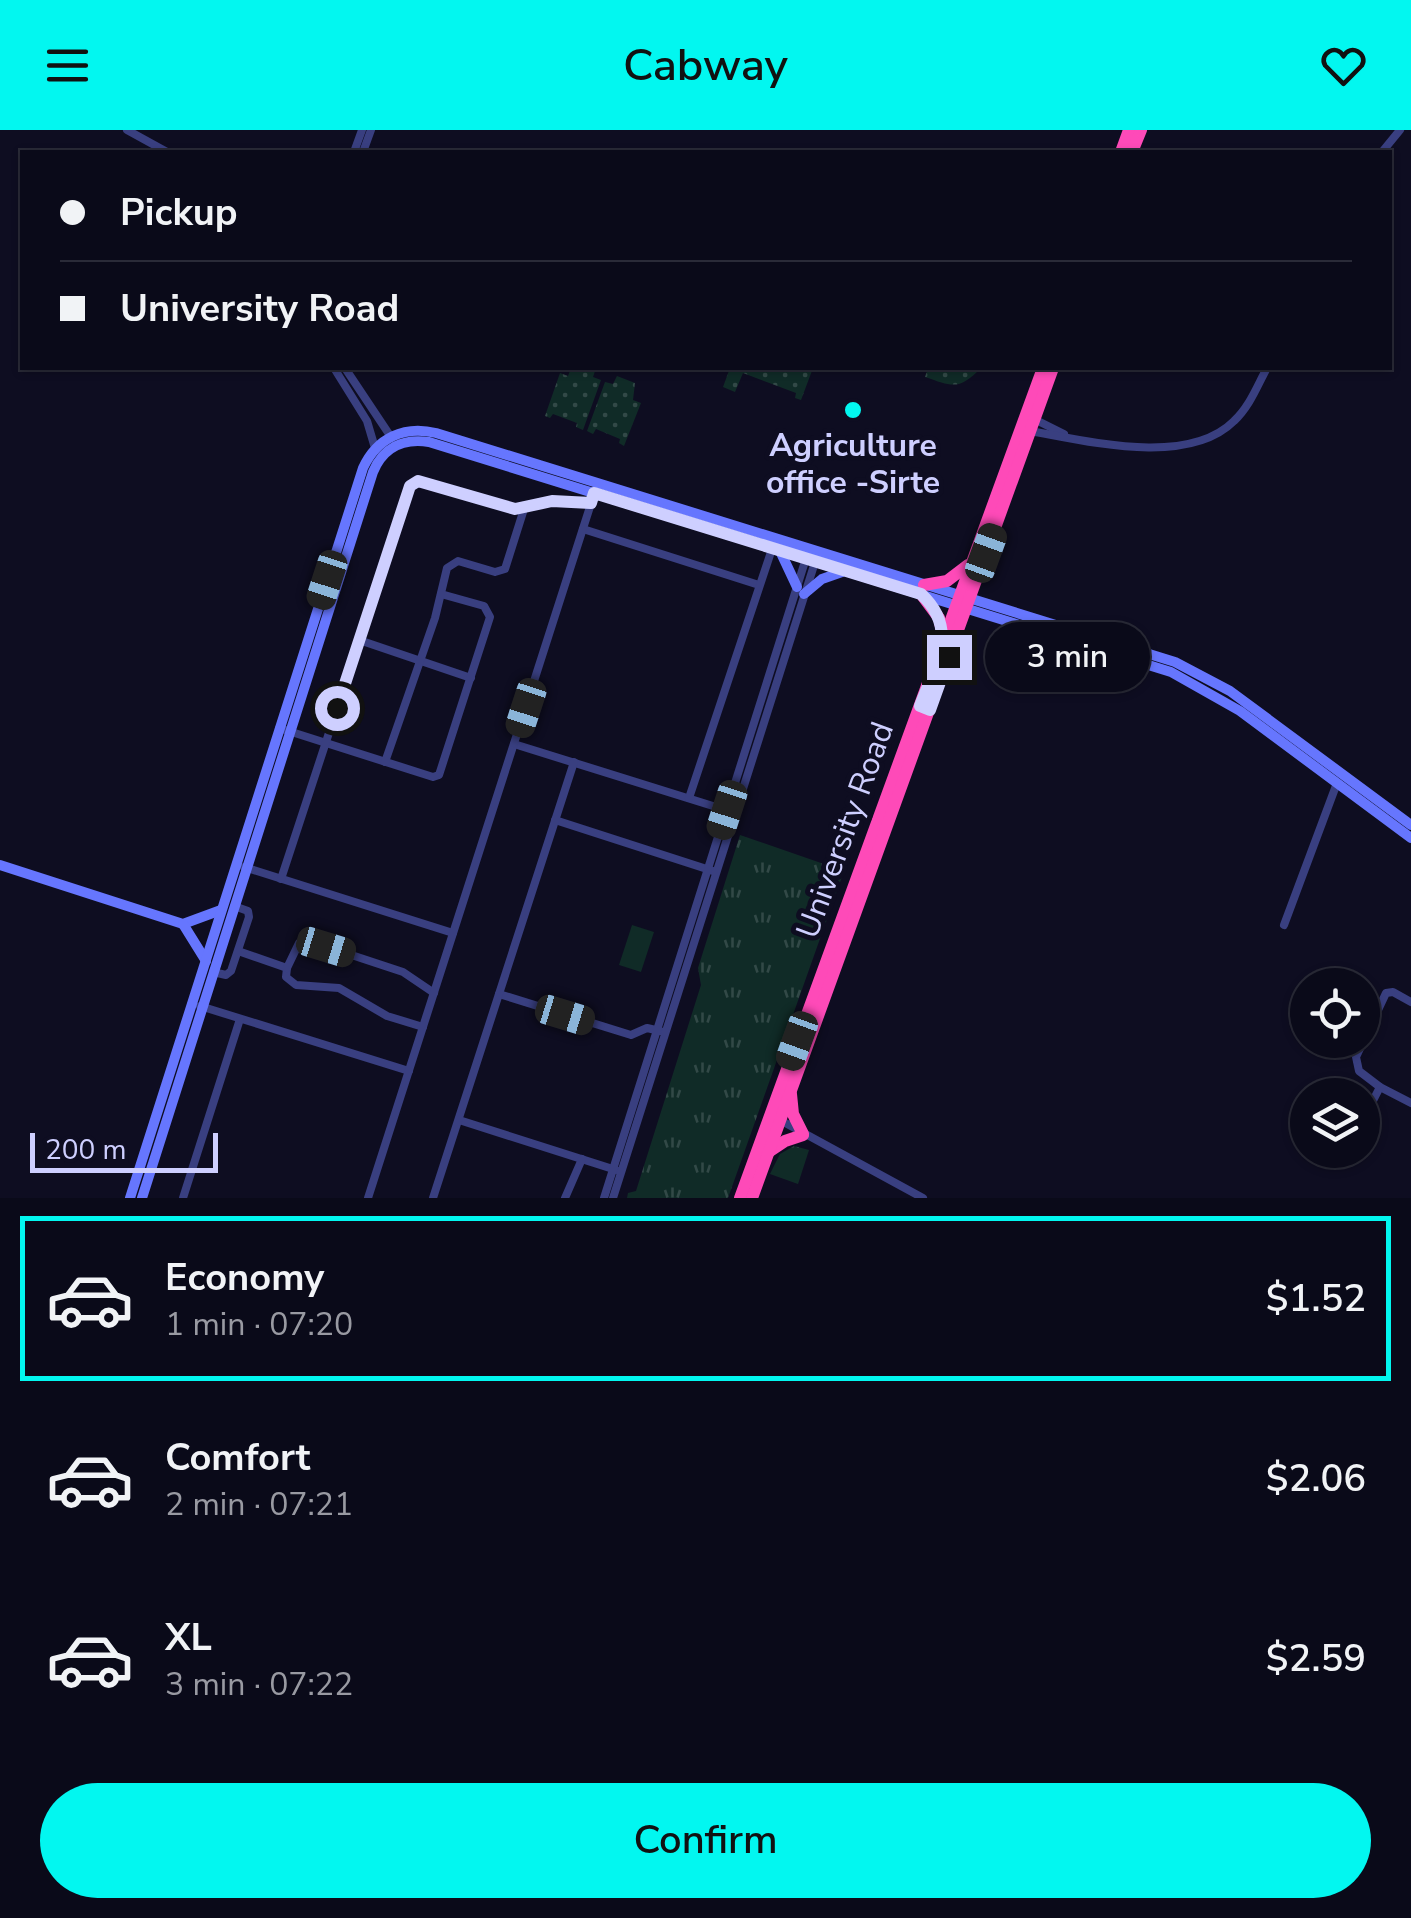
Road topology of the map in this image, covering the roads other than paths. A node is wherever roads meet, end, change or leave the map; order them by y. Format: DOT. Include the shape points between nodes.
graph roads {
  1 [pos="127,130"];
  2 [pos="1130,130"];
  3 [pos="1141,130"];
  4 [pos="1400,130"];
  5 [pos="162,150"];
  6 [pos="1128,150"];
  7 [pos="1384,150"];
  8 [pos="335,370"];
  9 [pos="346,370"];
  10 [pos="1042,370"];
  11 [pos="1052,370"];
  12 [pos="1266,370"];
  13 [pos="1028,424"];
  14 [pos="391,436"];
  15 [pos="410,436"];
  16 [pos="379,452"];
  17 [pos="594,494"];
  18 [pos="524,508"];
  19 [pos="582,529"];
  20 [pos="776,551"];
  21 [pos="812,557"];
  22 [pos="973,560"];
  23 [pos="844,572"];
  24 [pos="759,585"];
  25 [pos="922,590"];
  26 [pos="801,591"];
  27 [pos="442,594"];
  28 [pos="963,602"];
  29 [pos="944,639"];
  30 [pos="359,640"];
  31 [pos="418,660"];
  32 [pos="471,678"];
  33 [pos="925,708"];
  34 [pos="284,729"];
  35 [pos="326,743"];
  36 [pos="514,744"];
  37 [pos="385,762"];
  38 [pos="574,762"];
  39 [pos="1337,783"];
  40 [pos="689,798"];
  41 [pos="731,811"];
  42 [pos="555,820"];
  43 [pos="1411,825"];
  44 [pos="1411,838"];
  45 [pos="0,865"];
  46 [pos="241,866"];
  47 [pos="712,871"];
  48 [pos="281,879"];
  49 [pos="856,895"];
  50 [pos="229,909"];
  51 [pos="183,924"];
  52 [pos="1284,925"];
  53 [pos="453,933"];
  54 [pos="238,951"];
  55 [pos="211,966"];
  56 [pos="286,968"];
  57 [pos="434,994"];
  58 [pos="499,994"];
  59 [pos="1411,1002"];
  60 [pos="196,1005"];
  61 [pos="240,1019"];
  62 [pos="423,1027"];
  63 [pos="661,1032"];
  64 [pos="409,1071"];
  65 [pos="1369,1078"];
  66 [pos="1380,1087"];
  67 [pos="790,1091"];
  68 [pos="1411,1103"];
  69 [pos="458,1120"];
  70 [pos="774,1120"];
  71 [pos="805,1136"];
  72 [pos="768,1152"];
  73 [pos="582,1159"];
  74 [pos="617,1170"];
  75 [pos="130,1198"];
  76 [pos="142,1198"];
  77 [pos="183,1198"];
  78 [pos="368,1198"];
  79 [pos="433,1198"];
  80 [pos="565,1198"];
  81 [pos="604,1198"];
  82 [pos="614,1198"];
  83 [pos="740,1198"];
  84 [pos="752,1198"];
  85 [pos="924,1198"];
  1 -- 5 [label="street"];
  2 -- 6 [label="highway"];
  3 -- 6 [label="highway"];
  4 -- 7 [label="street"];
  8 -- 16 [label="street"];
  9 -- 14 [label="street"];
  10 -- 13 [label="highway, University Road"];
  11 -- 13 [label="highway, University Road"];
  12 -- 13 [label="street" via="1234,422 1195,443 1150,447 1073,438"];
  13 -- 22 [label="highway, University Road"];
  13 -- 28 [label="highway, University Road"];
  14 -- 15 [label="street"];
  14 -- 16 [label="street"];
  15 -- 16 [label="street"];
  15 -- 17 [label="street" via="436,433"];
  16 -- 34 [label="street" via="363,468"];
  17 -- 18 [label="street"];
  17 -- 19 [label="street"];
  17 -- 20 [label="street"];
  17 -- 21 [label="street"];
  18 -- 27 [label="street" via="505,568 494,572 452,562"];
  18 -- 30 [label="street" via="414,482"];
  19 -- 24 [label="street"];
  19 -- 36 [label="street"];
  20 -- 21 [label="street"];
  20 -- 24 [label="street"];
  20 -- 26 [label="street"];
  21 -- 23 [label="street"];
  21 -- 25 [label="street"];
  21 -- 26 [label="street"];
  22 -- 25 [label="highway"];
  22 -- 28 [label="highway, University Road"];
  23 -- 25 [label="street"];
  23 -- 26 [label="street"];
  24 -- 40 [label="street"];
  25 -- 28 [label="street"];
  25 -- 29 [label="highway"];
  26 -- 41 [label="street"];
  27 -- 31 [label="street"];
  27 -- 32 [label="street" via="489,612"];
  28 -- 29 [label="highway, University Road"];
  28 -- 33 [label="highway, University Road"];
  28 -- 39 [label="street" via="1171,672 1232,706"];
  28 -- 43 [label="street" via="1175,662 1212,680"];
  29 -- 33 [label="highway, University Road"];
  30 -- 31 [label="street"];
  30 -- 35 [label="street"];
  31 -- 32 [label="street"];
  31 -- 37 [label="street"];
  32 -- 37 [label="street" via="439,775"];
  33 -- 49 [label="highway, University Road"];
  34 -- 35 [label="street"];
  34 -- 46 [label="street"];
  35 -- 37 [label="street"];
  35 -- 48 [label="street"];
  36 -- 38 [label="street"];
  36 -- 53 [label="street"];
  38 -- 40 [label="street"];
  38 -- 42 [label="street"];
  39 -- 44 [label="street"];
  39 -- 52 [label="street"];
  40 -- 41 [label="street"];
  41 -- 47 [label="street"];
  42 -- 47 [label="street"];
  42 -- 58 [label="street"];
  45 -- 51 [label="street"];
  46 -- 48 [label="street"];
  46 -- 50 [label="street"];
  47 -- 63 [label="street"];
  48 -- 53 [label="street"];
  49 -- 67 [label="highway, University Road"];
  49 -- 70 [label="highway, University Road"];
  50 -- 51 [label="street"];
  50 -- 54 [label="street" via="250,914"];
  50 -- 55 [label="street"];
  51 -- 55 [label="street"];
  53 -- 57 [label="street"];
  54 -- 55 [label="street" via="229,974"];
  54 -- 56 [label="street"];
  55 -- 60 [label="street"];
  56 -- 57 [label="street" via="306,940 402,972"];
  56 -- 62 [label="street" via="296,985 339,988 386,1016"];
  57 -- 62 [label="street"];
  58 -- 63 [label="street" via="631,1036 647,1028"];
  58 -- 69 [label="street"];
  59 -- 65 [label="street" via="1386,993 1356,1057"];
  60 -- 61 [label="street"];
  60 -- 75 [label="street"];
  60 -- 76 [label="street"];
  61 -- 64 [label="street"];
  61 -- 77 [label="street"];
  62 -- 64 [label="street"];
  63 -- 74 [label="street"];
  64 -- 78 [label="street"];
  66 -- 68 [label="street"];
  67 -- 70 [label="highway, University Road"];
  67 -- 71 [label="highway"];
  69 -- 73 [label="street"];
  69 -- 79 [label="street"];
  70 -- 71 [label="street"];
  70 -- 72 [label="highway, University Road"];
  70 -- 83 [label="highway, University Road"];
  71 -- 72 [label="highway"];
  71 -- 85 [label="street"];
  72 -- 84 [label="highway, University Road"];
  73 -- 74 [label="street"];
  73 -- 80 [label="street"];
  74 -- 81 [label="street"];
  74 -- 82 [label="street"];
}
